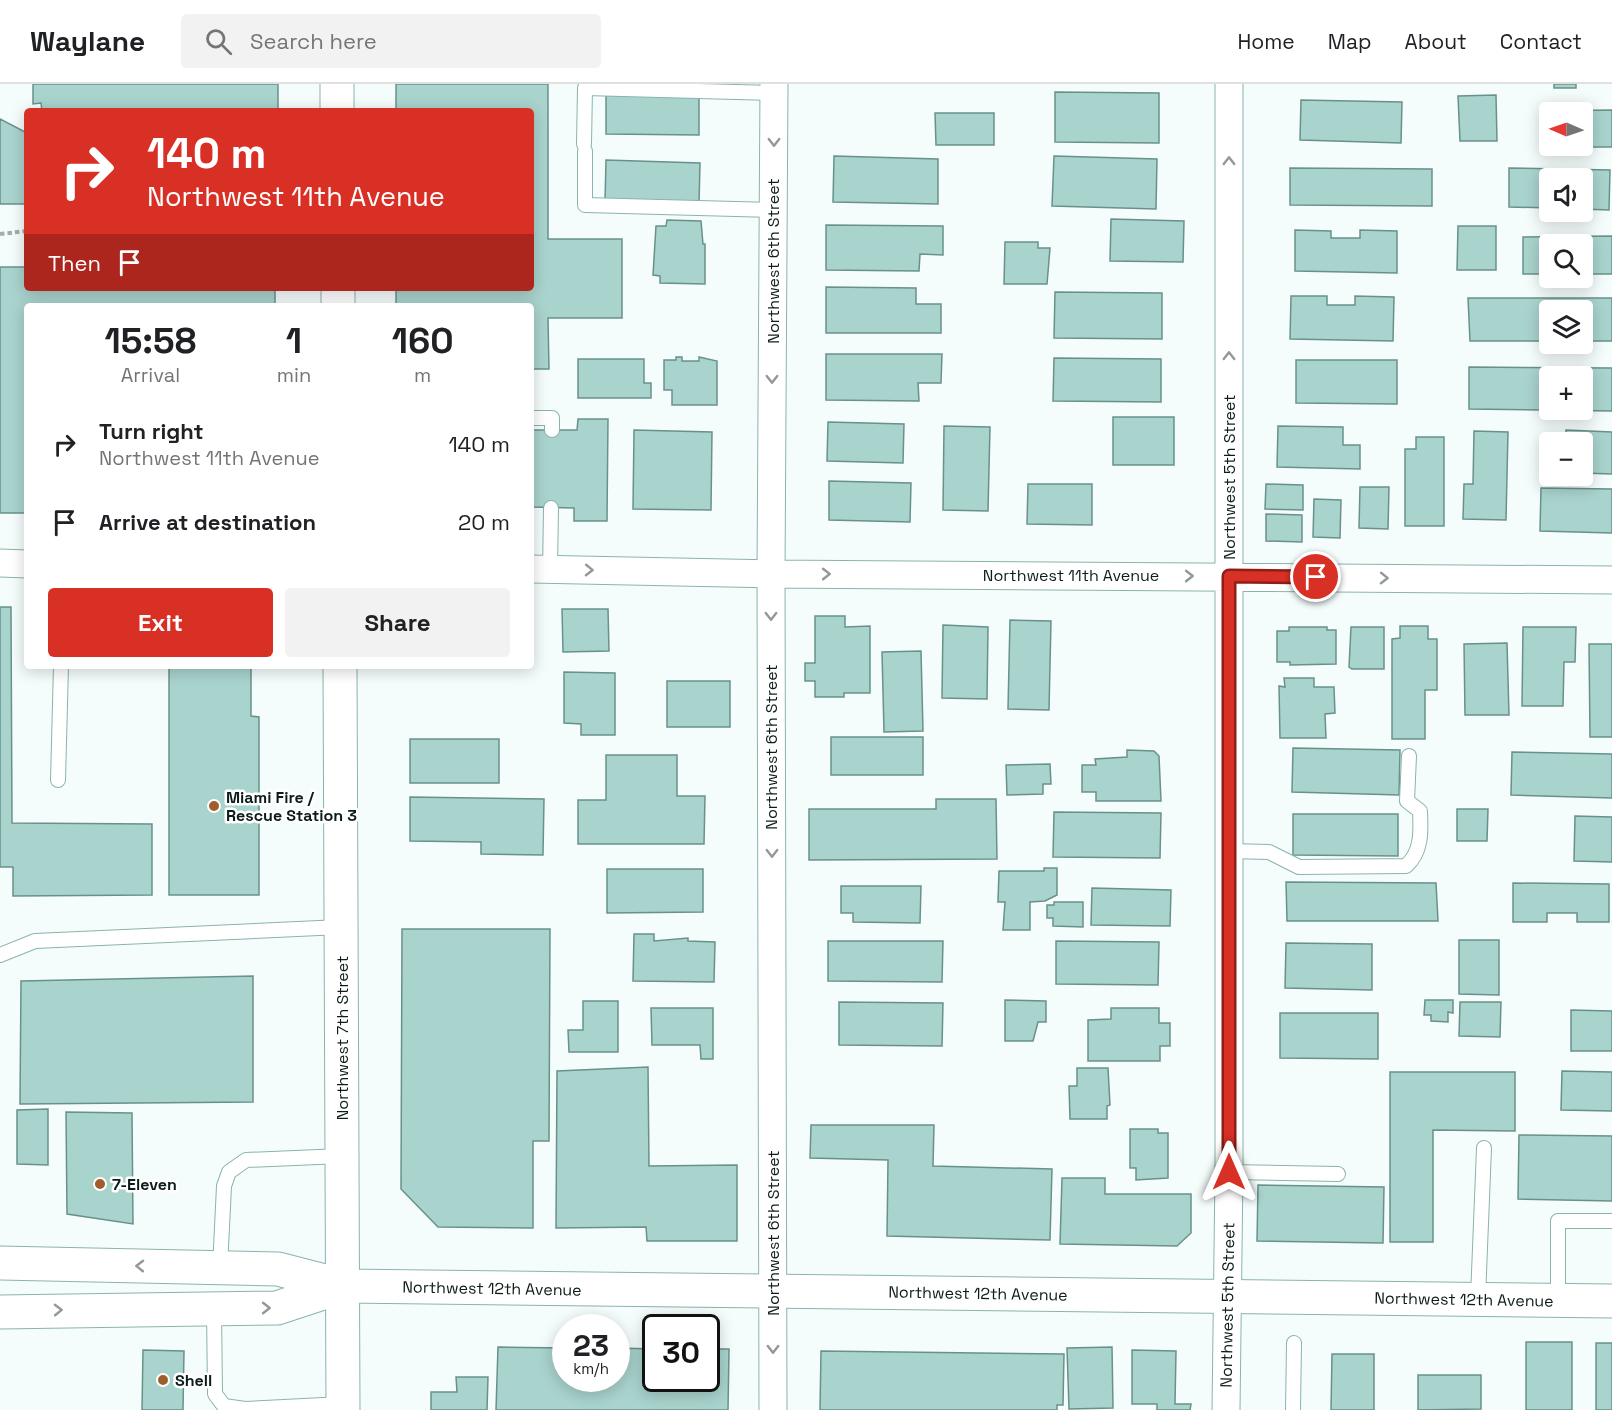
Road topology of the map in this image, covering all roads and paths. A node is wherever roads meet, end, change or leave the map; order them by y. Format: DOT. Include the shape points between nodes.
graph roads {
  1 [pos="337,84"];
  2 [pos="1230,84"];
  3 [pos="774,88"];
  4 [pos="337,108"];
  5 [pos="774,210"];
  6 [pos="24,231"];
  7 [pos="0,234"];
  8 [pos="534,418"];
  9 [pos="552,430"];
  10 [pos="551,508"];
  11 [pos="0,563"];
  12 [pos="24,564"];
  13 [pos="540,570"];
  14 [pos="771,574"];
  15 [pos="1229,576"];
  16 [pos="1612,580"];
  17 [pos="61,669"];
  18 [pos="340,669"];
  19 [pos="1409,756"];
  20 [pos="58,780"];
  21 [pos="1230,851"];
  22 [pos="341,927"];
  23 [pos="0,955"];
  24 [pos="1484,1148"];
  25 [pos="343,1156"];
  26 [pos="1229,1172"];
  27 [pos="1338,1174"];
  28 [pos="1612,1221"];
  29 [pos="0,1263"];
  30 [pos="220,1268"];
  31 [pos="344,1286"];
  32 [pos="773,1291"];
  33 [pos="1227,1296"];
  34 [pos="1478,1298"];
  35 [pos="1558,1300"];
  36 [pos="1612,1301"];
  37 [pos="214,1308"];
  38 [pos="0,1312"];
  39 [pos="1294,1343"];
  40 [pos="343,1407"];
  41 [pos="280,1408"];
  42 [pos="772,1410"];
  43 [pos="1226,1410"];
  44 [pos="1293,1410"];
  1 -- 4 [label="main road"];
  15 -- 2 [label="street, Northwest 5th Street, one-way"];
  3 -- 5 [label="street, Northwest 6th Street, one-way"];
  3 -- 5 [label="lane" via="585,88 585,205"];
  5 -- 14 [label="street, Northwest 6th Street, one-way"];
  6 -- 7 [label="path"];
  8 -- 9 [label="lane" via="552,418"];
  10 -- 13 [label="lane"];
  11 -- 12 [label="street"];
  13 -- 14 [label="street, Northwest 11th Avenue, one-way"];
  14 -- 15 [label="street, Northwest 11th Avenue, one-way"];
  14 -- 32 [label="street, Northwest 6th Street, one-way"];
  15 -- 16 [label="street, Northwest 11th Avenue, one-way"];
  15 -- 21 [label="street, Northwest 5th Street"];
  17 -- 20 [label="lane"];
  18 -- 22 [label="main road, Northwest 7th Street"];
  19 -- 21 [label="lane" via="1407,801 1420,811 1420,835 1414,858 1406,866 1299,867 1269,852"];
  21 -- 26 [label="street, Northwest 5th Street"];
  22 -- 23 [label="lane" via="35,941"];
  22 -- 25 [label="main road, Northwest 7th Street"];
  24 -- 34 [label="lane"];
  25 -- 30 [label="lane" via="246,1160 229,1172 224,1186"];
  25 -- 31 [label="main road, Northwest 7th Street"];
  26 -- 27 [label="lane"];
  26 -- 33 [label="street, Northwest 5th Street"];
  28 -- 35 [label="lane" via="1558,1221"];
  30 -- 29 [label="main road, Northwest 12th Avenue, one-way"];
  30 -- 31 [label="main road, Northwest 12th Avenue" via="278,1269"];
  31 -- 32 [label="main road, Northwest 12th Avenue"];
  37 -- 31 [label="main road, Northwest 12th Avenue, one-way" via="277,1308"];
  31 -- 40 [label="main road, Northwest 7th Street"];
  32 -- 33 [label="main road, Northwest 12th Avenue"];
  32 -- 42 [label="street, Northwest 6th Street, one-way"];
  33 -- 34 [label="main road, Northwest 12th Avenue"];
  33 -- 43 [label="street, Northwest 5th Street"];
  34 -- 35 [label="main road, Northwest 12th Avenue"];
  35 -- 36 [label="main road, Northwest 12th Avenue"];
  38 -- 37 [label="main road, Northwest 12th Avenue, one-way"];
  37 -- 41 [label="lane" via="215,1394 224,1406 232,1409"];
  39 -- 44 [label="lane"];
  40 -- 41 [label="lane"];
}
